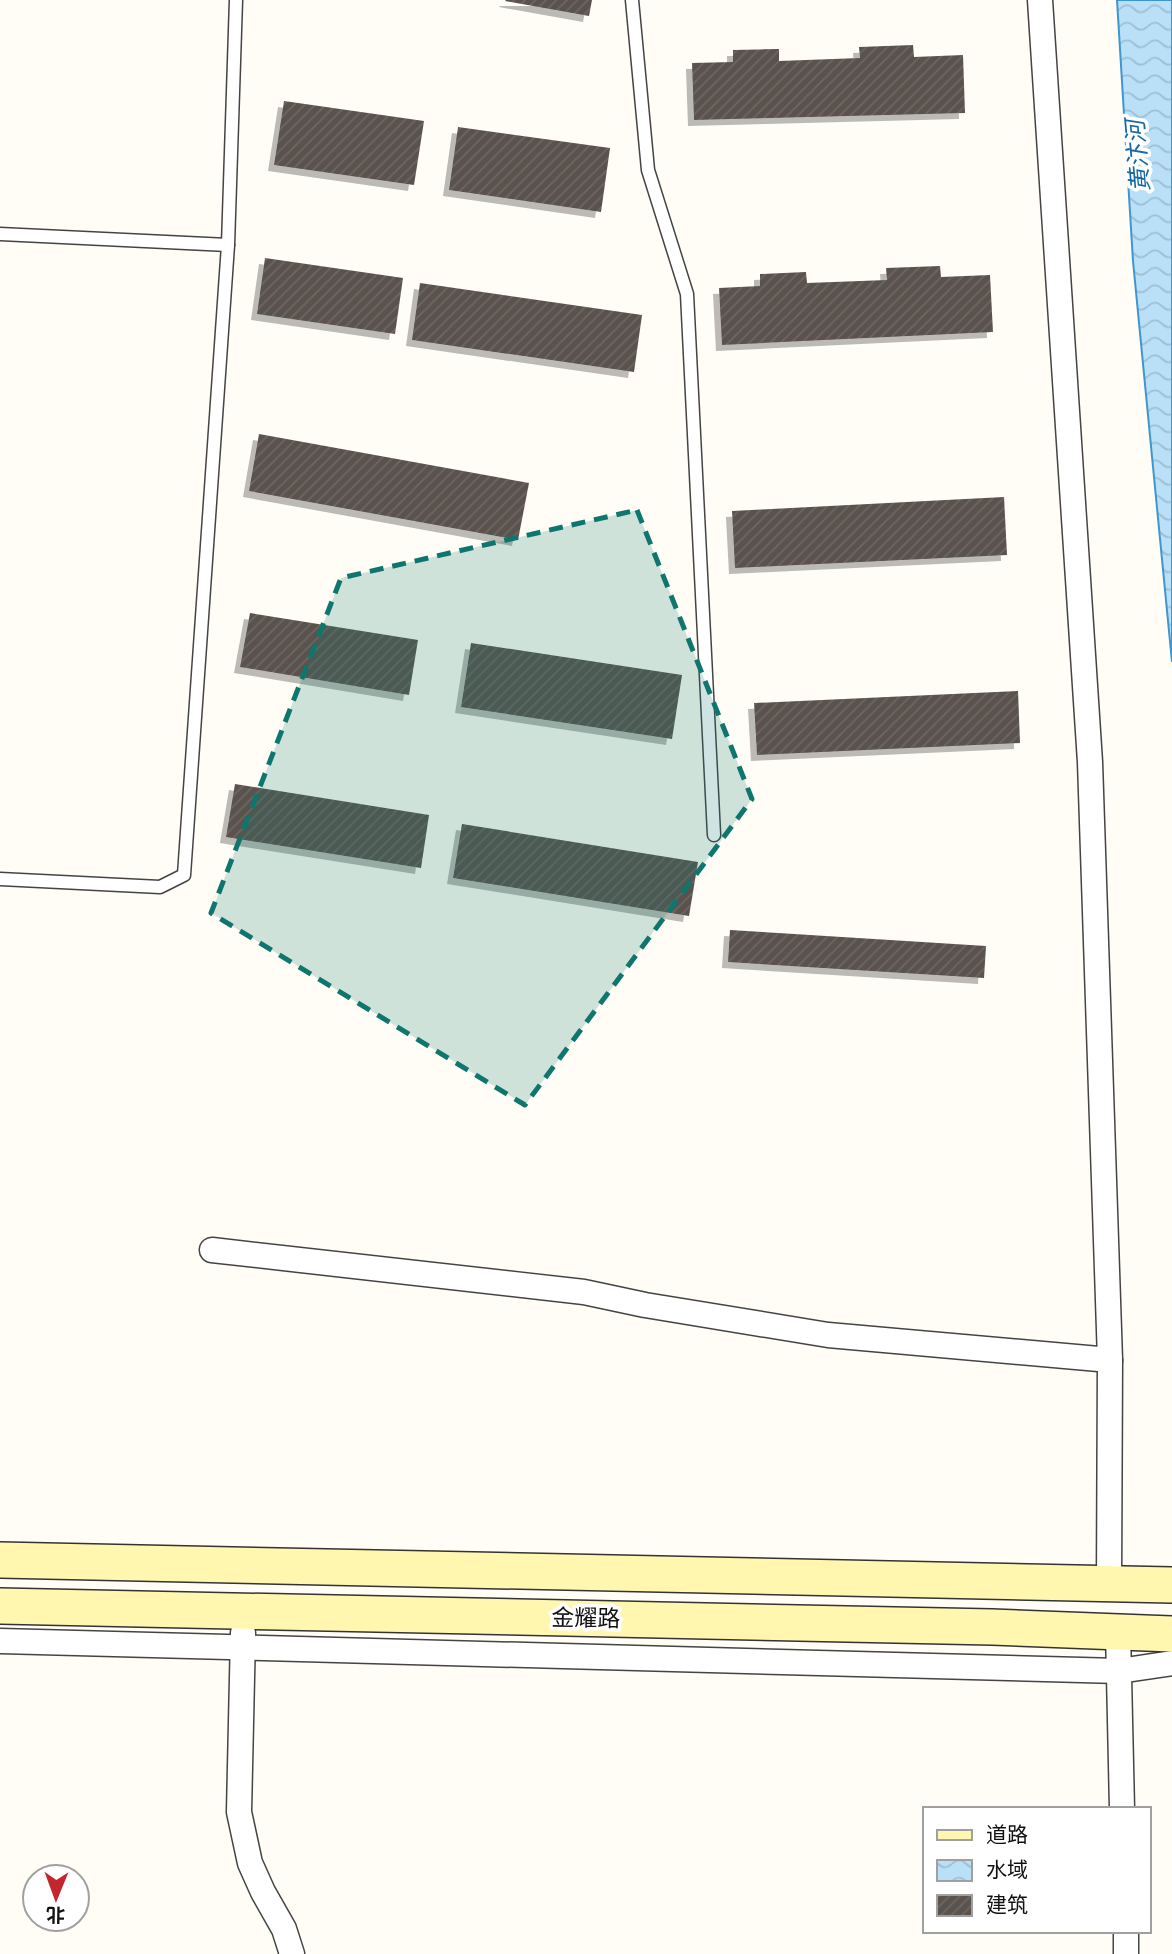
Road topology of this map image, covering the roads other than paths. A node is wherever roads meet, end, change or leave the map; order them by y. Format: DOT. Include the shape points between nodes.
graph roads {
  1 [pos="236,0"];
  2 [pos="632,0"];
  3 [pos="1040,0"];
  4 [pos="0,234"];
  5 [pos="228,246"];
  6 [pos="714,835"];
  7 [pos="0,879"];
  8 [pos="212,1250"];
  9 [pos="1110,1360"];
  10 [pos="0,1560"];
  11 [pos="1109,1584"];
  12 [pos="1172,1586"];
  13 [pos="0,1606"];
  14 [pos="243,1611"];
  15 [pos="1118,1631"];
  16 [pos="1172,1634"];
  17 [pos="0,1641"];
  18 [pos="243,1647"];
  19 [pos="1172,1663"];
  20 [pos="1119,1671"];
  21 [pos="1122,1807"];
  22 [pos="1126,1933"];
  23 [pos="292,1954"];
  24 [pos="1126,1954"];
  1 -- 5 [label="lane"];
  2 -- 6 [label="lane" via="648,170 687,294"];
  3 -- 9 [label="street" via="1090,762"];
  4 -- 5 [label="lane"];
  5 -- 7 [label="lane" via="184,875 160,887"];
  8 -- 9 [label="street" via="584,1292 828,1335"];
  9 -- 11 [label="street"];
  10 -- 11 [label="main road, 金耀路"];
  11 -- 12 [label="main road, 金耀路"];
  13 -- 14 [label="main road, 金耀路"];
  14 -- 15 [label="main road, 金耀路"];
  14 -- 18 [label="street"];
  15 -- 16 [label="main road, 金耀路"];
  15 -- 20 [label="street"];
  17 -- 18 [label="street"];
  18 -- 20 [label="street"];
  18 -- 23 [label="street" via="239,1812 250,1863"];
  19 -- 20 [label="street"];
  20 -- 21 [label="street"];
  22 -- 24 [label="street"];
}
